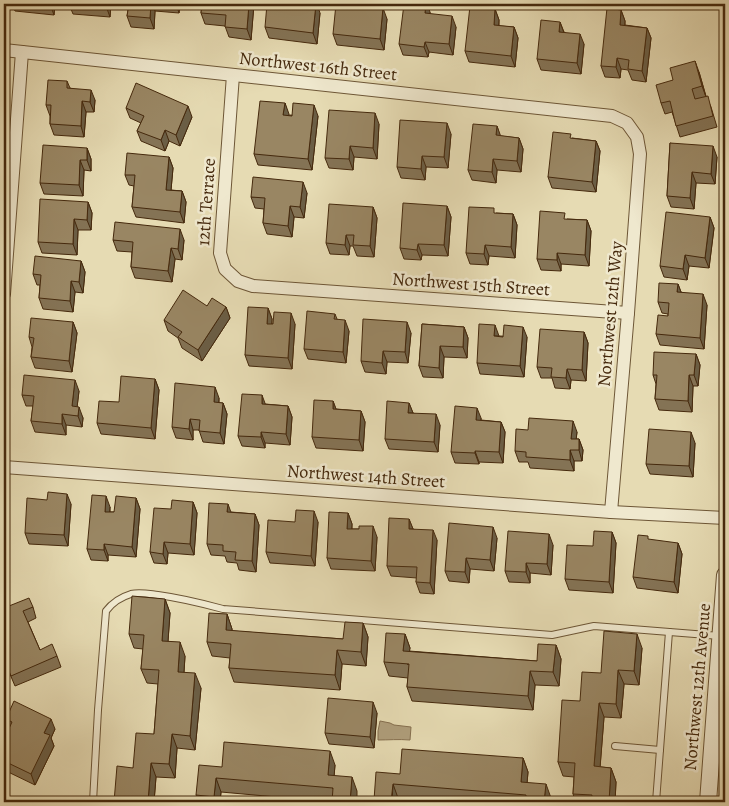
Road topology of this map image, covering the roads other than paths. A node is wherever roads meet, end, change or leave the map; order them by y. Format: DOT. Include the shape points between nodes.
graph roads {
  1 [pos="4,50"];
  2 [pos="22,52"];
  3 [pos="233,75"];
  4 [pos="627,123"];
  5 [pos="311,290"];
  6 [pos="4,294"];
  7 [pos="628,313"];
  8 [pos="4,467"];
  9 [pos="611,512"];
  10 [pos="725,518"];
  11 [pos="725,575"];
  12 [pos="669,632"];
  13 [pos="723,636"];
  14 [pos="615,746"];
  15 [pos="660,750"];
  16 [pos="93,802"];
  17 [pos="656,802"];
  18 [pos="708,802"];
  1 -- 2 [label="street, Northwest 16th Street"];
  2 -- 3 [label="street, Northwest 16th Street"];
  2 -- 6 [label="street"];
  3 -- 4 [label="street, Northwest 16th Street" via="612,116"];
  3 -- 5 [label="street, 12th Terrace" via="220,253 225,269 238,281 253,286"];
  4 -- 7 [label="street, Northwest 12th Way" via="637,137 640,154"];
  5 -- 7 [label="street, Northwest 15th Street"];
  7 -- 9 [label="street, Northwest 12th Way"];
  8 -- 9 [label="street, Northwest 14th Street"];
  9 -- 10 [label="street, Northwest 14th Street"];
  11 -- 13 [label="street, Northwest 12th Avenue"];
  12 -- 13 [label="lane"];
  12 -- 15 [label="lane"];
  12 -- 16 [label="lane" via="594,626 552,635 223,609 180,598 133,593 110,605 106,611"];
  13 -- 18 [label="street, Northwest 12th Avenue"];
  14 -- 15 [label="lane"];
  15 -- 17 [label="lane"];
}
